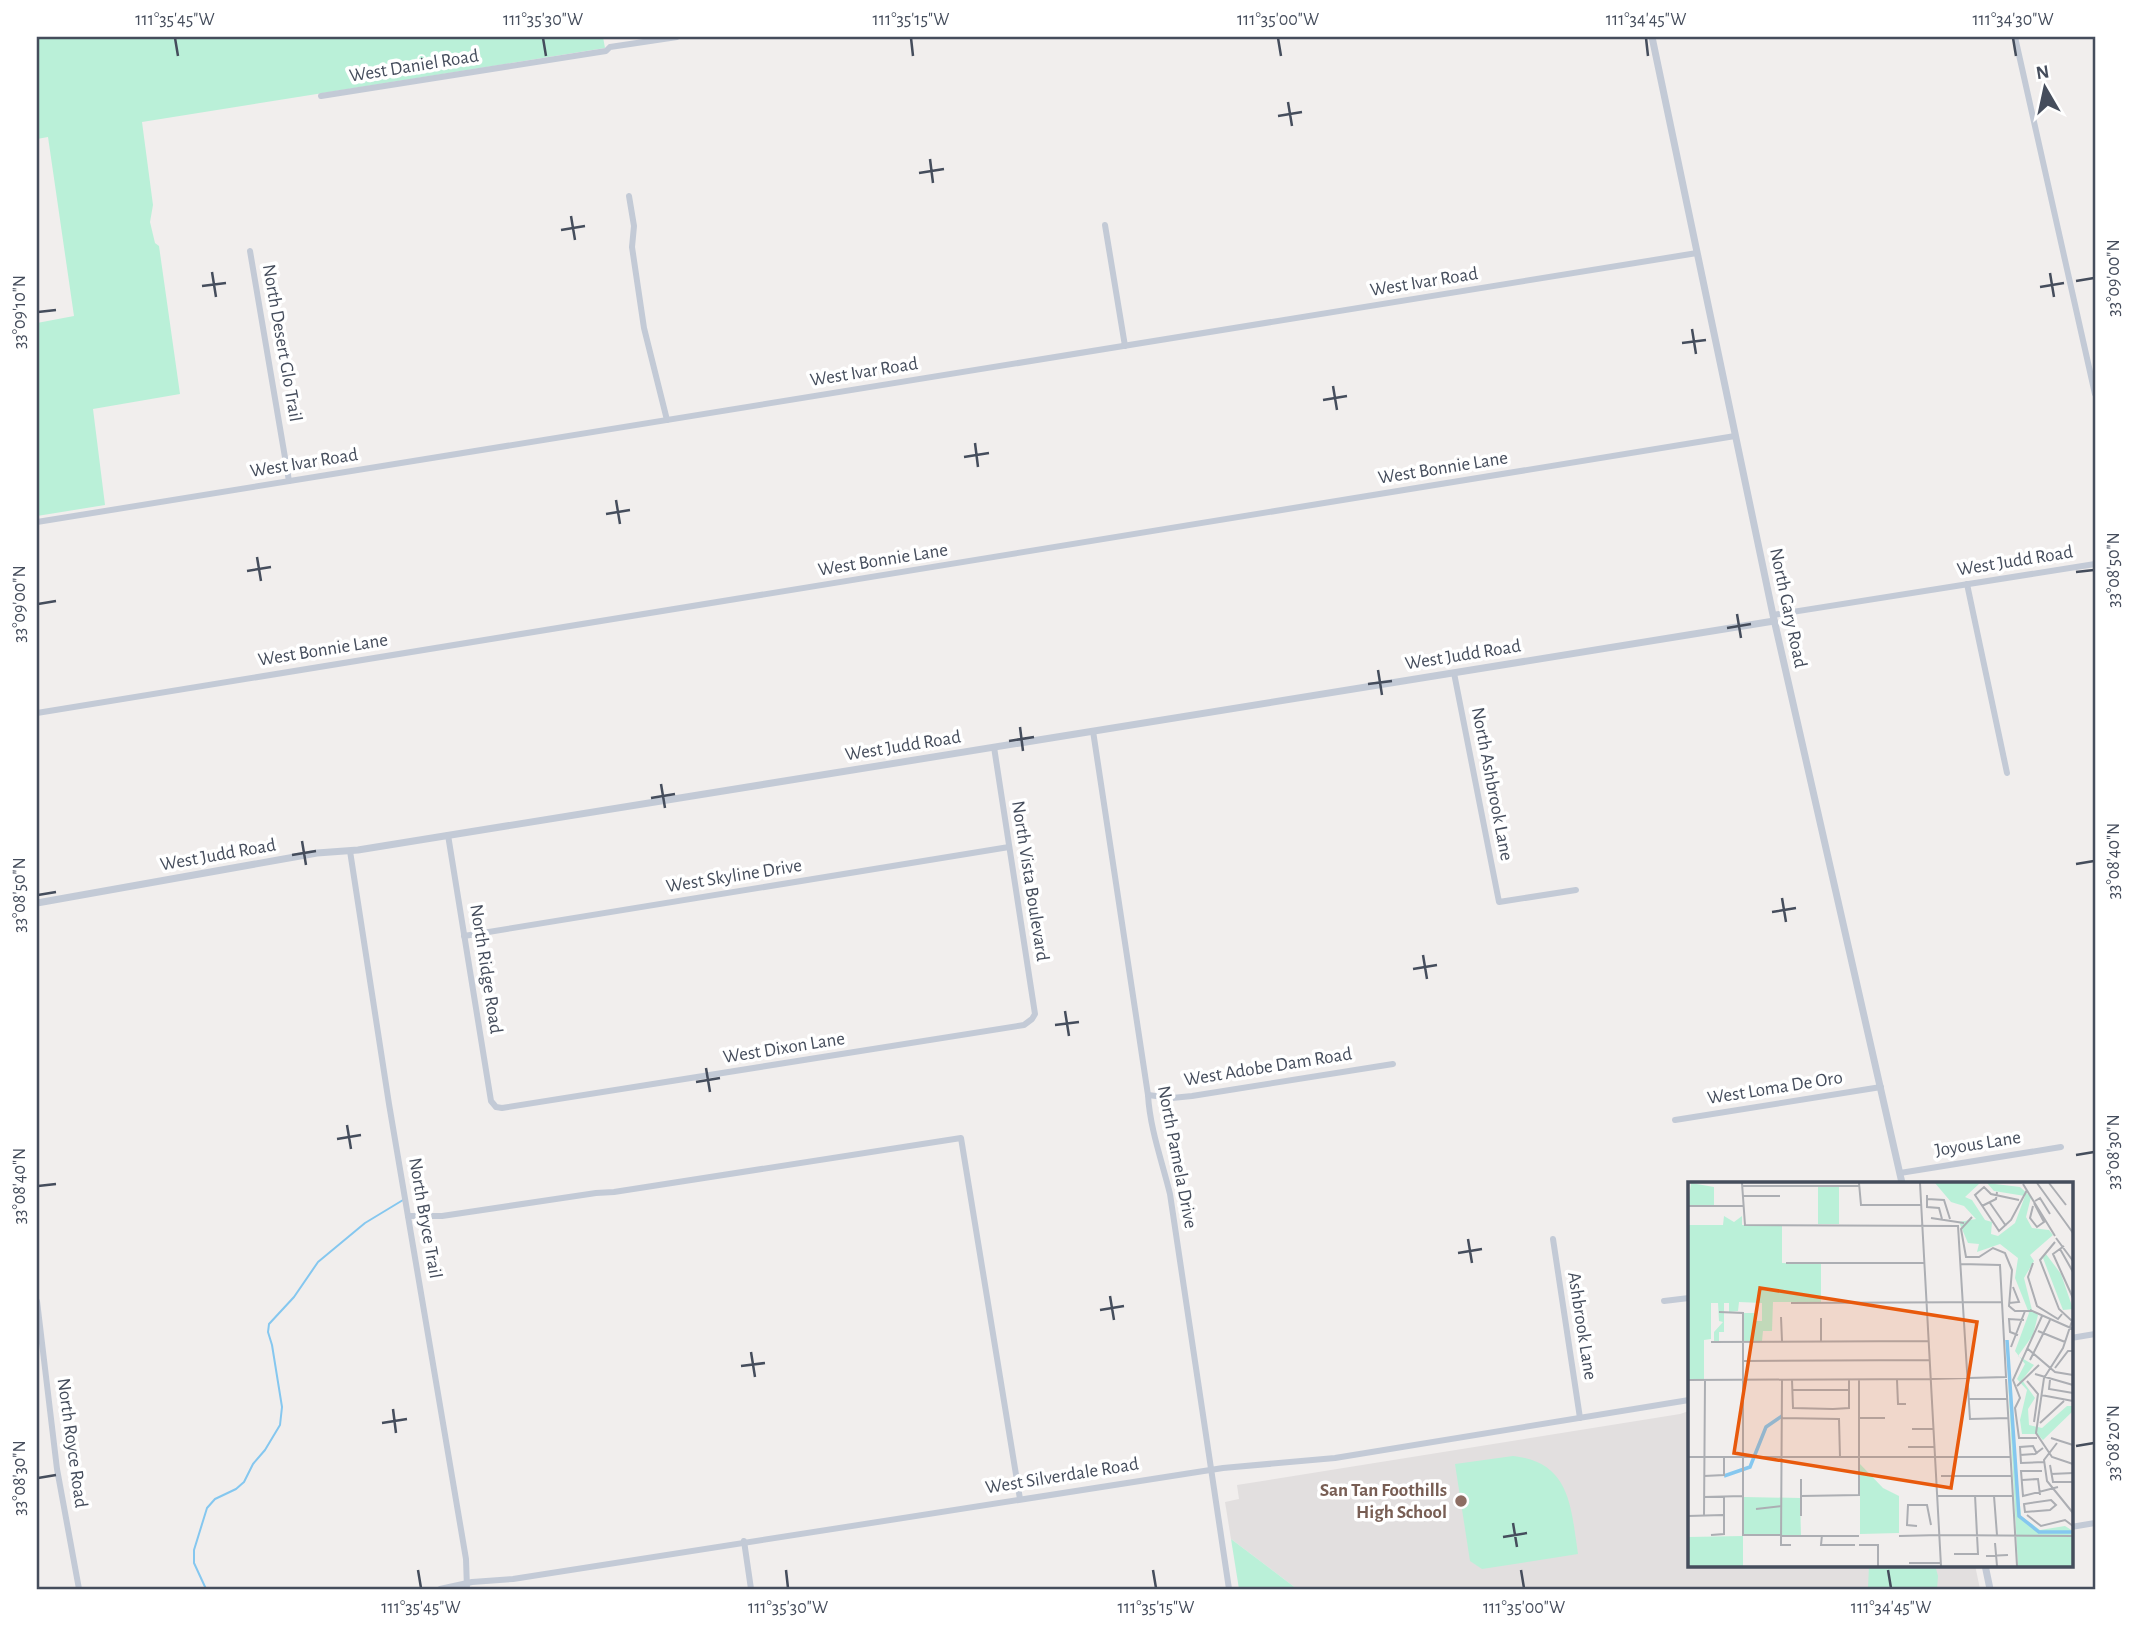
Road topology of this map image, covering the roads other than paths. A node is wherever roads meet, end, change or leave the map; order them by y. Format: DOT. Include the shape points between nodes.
graph roads {
  1 [pos="677,37"];
  2 [pos="1652,37"];
  3 [pos="2015,37"];
  4 [pos="321,96"];
  5 [pos="629,196"];
  6 [pos="1105,225"];
  7 [pos="250,251"];
  8 [pos="1697,253"];
  9 [pos="1125,346"];
  10 [pos="2095,394"];
  11 [pos="667,420"];
  12 [pos="1735,436"];
  13 [pos="289,481"];
  14 [pos="37,522"];
  15 [pos="2095,564"];
  16 [pos="1967,584"];
  17 [pos="1774,618"];
  18 [pos="1454,673"];
  19 [pos="37,713"];
  20 [pos="1093,731"];
  21 [pos="994,747"];
  22 [pos="2007,773"];
  23 [pos="448,835"];
  24 [pos="1009,847"];
  25 [pos="350,851"];
  26 [pos="1576,890"];
  27 [pos="37,903"];
  28 [pos="464,936"];
  29 [pos="1032,1019"];
  30 [pos="1393,1065"];
  31 [pos="1881,1087"];
  32 [pos="1148,1095"];
  33 [pos="496,1107"];
  34 [pos="1675,1120"];
  35 [pos="2061,1147"];
  36 [pos="1900,1173"];
  37 [pos="1902,1182"];
  38 [pos="408,1216"];
  39 [pos="1553,1238"];
  40 [pos="1688,1298"];
  41 [pos="37,1301"];
  42 [pos="1664,1301"];
  43 [pos="2095,1334"];
  44 [pos="2072,1338"];
  45 [pos="1688,1400"];
  46 [pos="1580,1418"];
  47 [pos="1213,1469"];
  48 [pos="1020,1499"];
  49 [pos="2095,1523"];
  50 [pos="2072,1527"];
  51 [pos="744,1541"];
  52 [pos="1985,1566"];
  53 [pos="467,1586"];
  54 [pos="79,1589"];
  55 [pos="440,1589"];
  56 [pos="751,1589"];
  57 [pos="1230,1589"];
  58 [pos="1990,1589"];
  1 -- 4 [label="street, West Daniel Road"];
  2 -- 8 [label="street, North Gary Road"];
  3 -- 10 [label="street"];
  5 -- 11 [label="street" via="644,328"];
  6 -- 9 [label="street"];
  7 -- 13 [label="street, North Desert Glo Trail"];
  8 -- 9 [label="street, West Ivar Road"];
  8 -- 12 [label="street, North Gary Road"];
  9 -- 11 [label="street, West Ivar Road"];
  11 -- 13 [label="street, West Ivar Road"];
  12 -- 17 [label="street, North Gary Road"];
  12 -- 19 [label="street, West Bonnie Lane"];
  13 -- 14 [label="street, West Ivar Road"];
  15 -- 16 [label="street, West Judd Road"];
  16 -- 17 [label="street, West Judd Road"];
  16 -- 22 [label="street"];
  17 -- 18 [label="street, West Judd Road"];
  17 -- 31 [label="street, North Gary Road"];
  18 -- 20 [label="street, West Judd Road"];
  18 -- 26 [label="street, North Ashbrook Lane" via="1499,902"];
  20 -- 21 [label="street, West Judd Road"];
  20 -- 32 [label="street, North Pamela Drive"];
  21 -- 23 [label="street, West Judd Road"];
  21 -- 24 [label="street, North Vista Boulevard"];
  23 -- 25 [label="street, West Judd Road"];
  23 -- 28 [label="street, North Ridge Road"];
  24 -- 28 [label="street, West Skyline Drive"];
  24 -- 29 [label="street, North Vista Boulevard" via="1035,1014"];
  25 -- 27 [label="street, West Judd Road"];
  25 -- 38 [label="street, North Bryce Trail"];
  28 -- 33 [label="street, North Ridge Road" via="491,1101"];
  29 -- 33 [label="street, West Dixon Lane" via="1024,1025 883,1049"];
  30 -- 32 [label="street, West Adobe Dam Road" via="1192,1096"];
  31 -- 34 [label="street, West Loma De Oro"];
  31 -- 36 [label="street, North Gary Road"];
  32 -- 47 [label="street, North Pamela Drive" via="1150,1121 1170,1194"];
  35 -- 36 [label="street, Joyous Lane"];
  36 -- 37 [label="street, North Gary Road"];
  38 -- 48 [label="street" via="442,1216 614,1192 961,1138"];
  38 -- 53 [label="street, North Bryce Trail"];
  39 -- 46 [label="street, Ashbrook Lane"];
  40 -- 42 [label="street"];
  41 -- 54 [label="street, North Royce Road" via="57,1469"];
  43 -- 44 [label="street"];
  45 -- 46 [label="street, West Silverdale Road"];
  46 -- 47 [label="street, West Silverdale Road" via="1335,1458"];
  47 -- 48 [label="street, West Silverdale Road"];
  47 -- 57 [label="street, North Pamela Drive"];
  48 -- 51 [label="street, West Silverdale Road"];
  49 -- 50 [label="street"];
  51 -- 53 [label="street, West Silverdale Road"];
  51 -- 56 [label="street"];
  52 -- 58 [label="street"];
  53 -- 55 [label="street, West Silverdale Road"];
}
